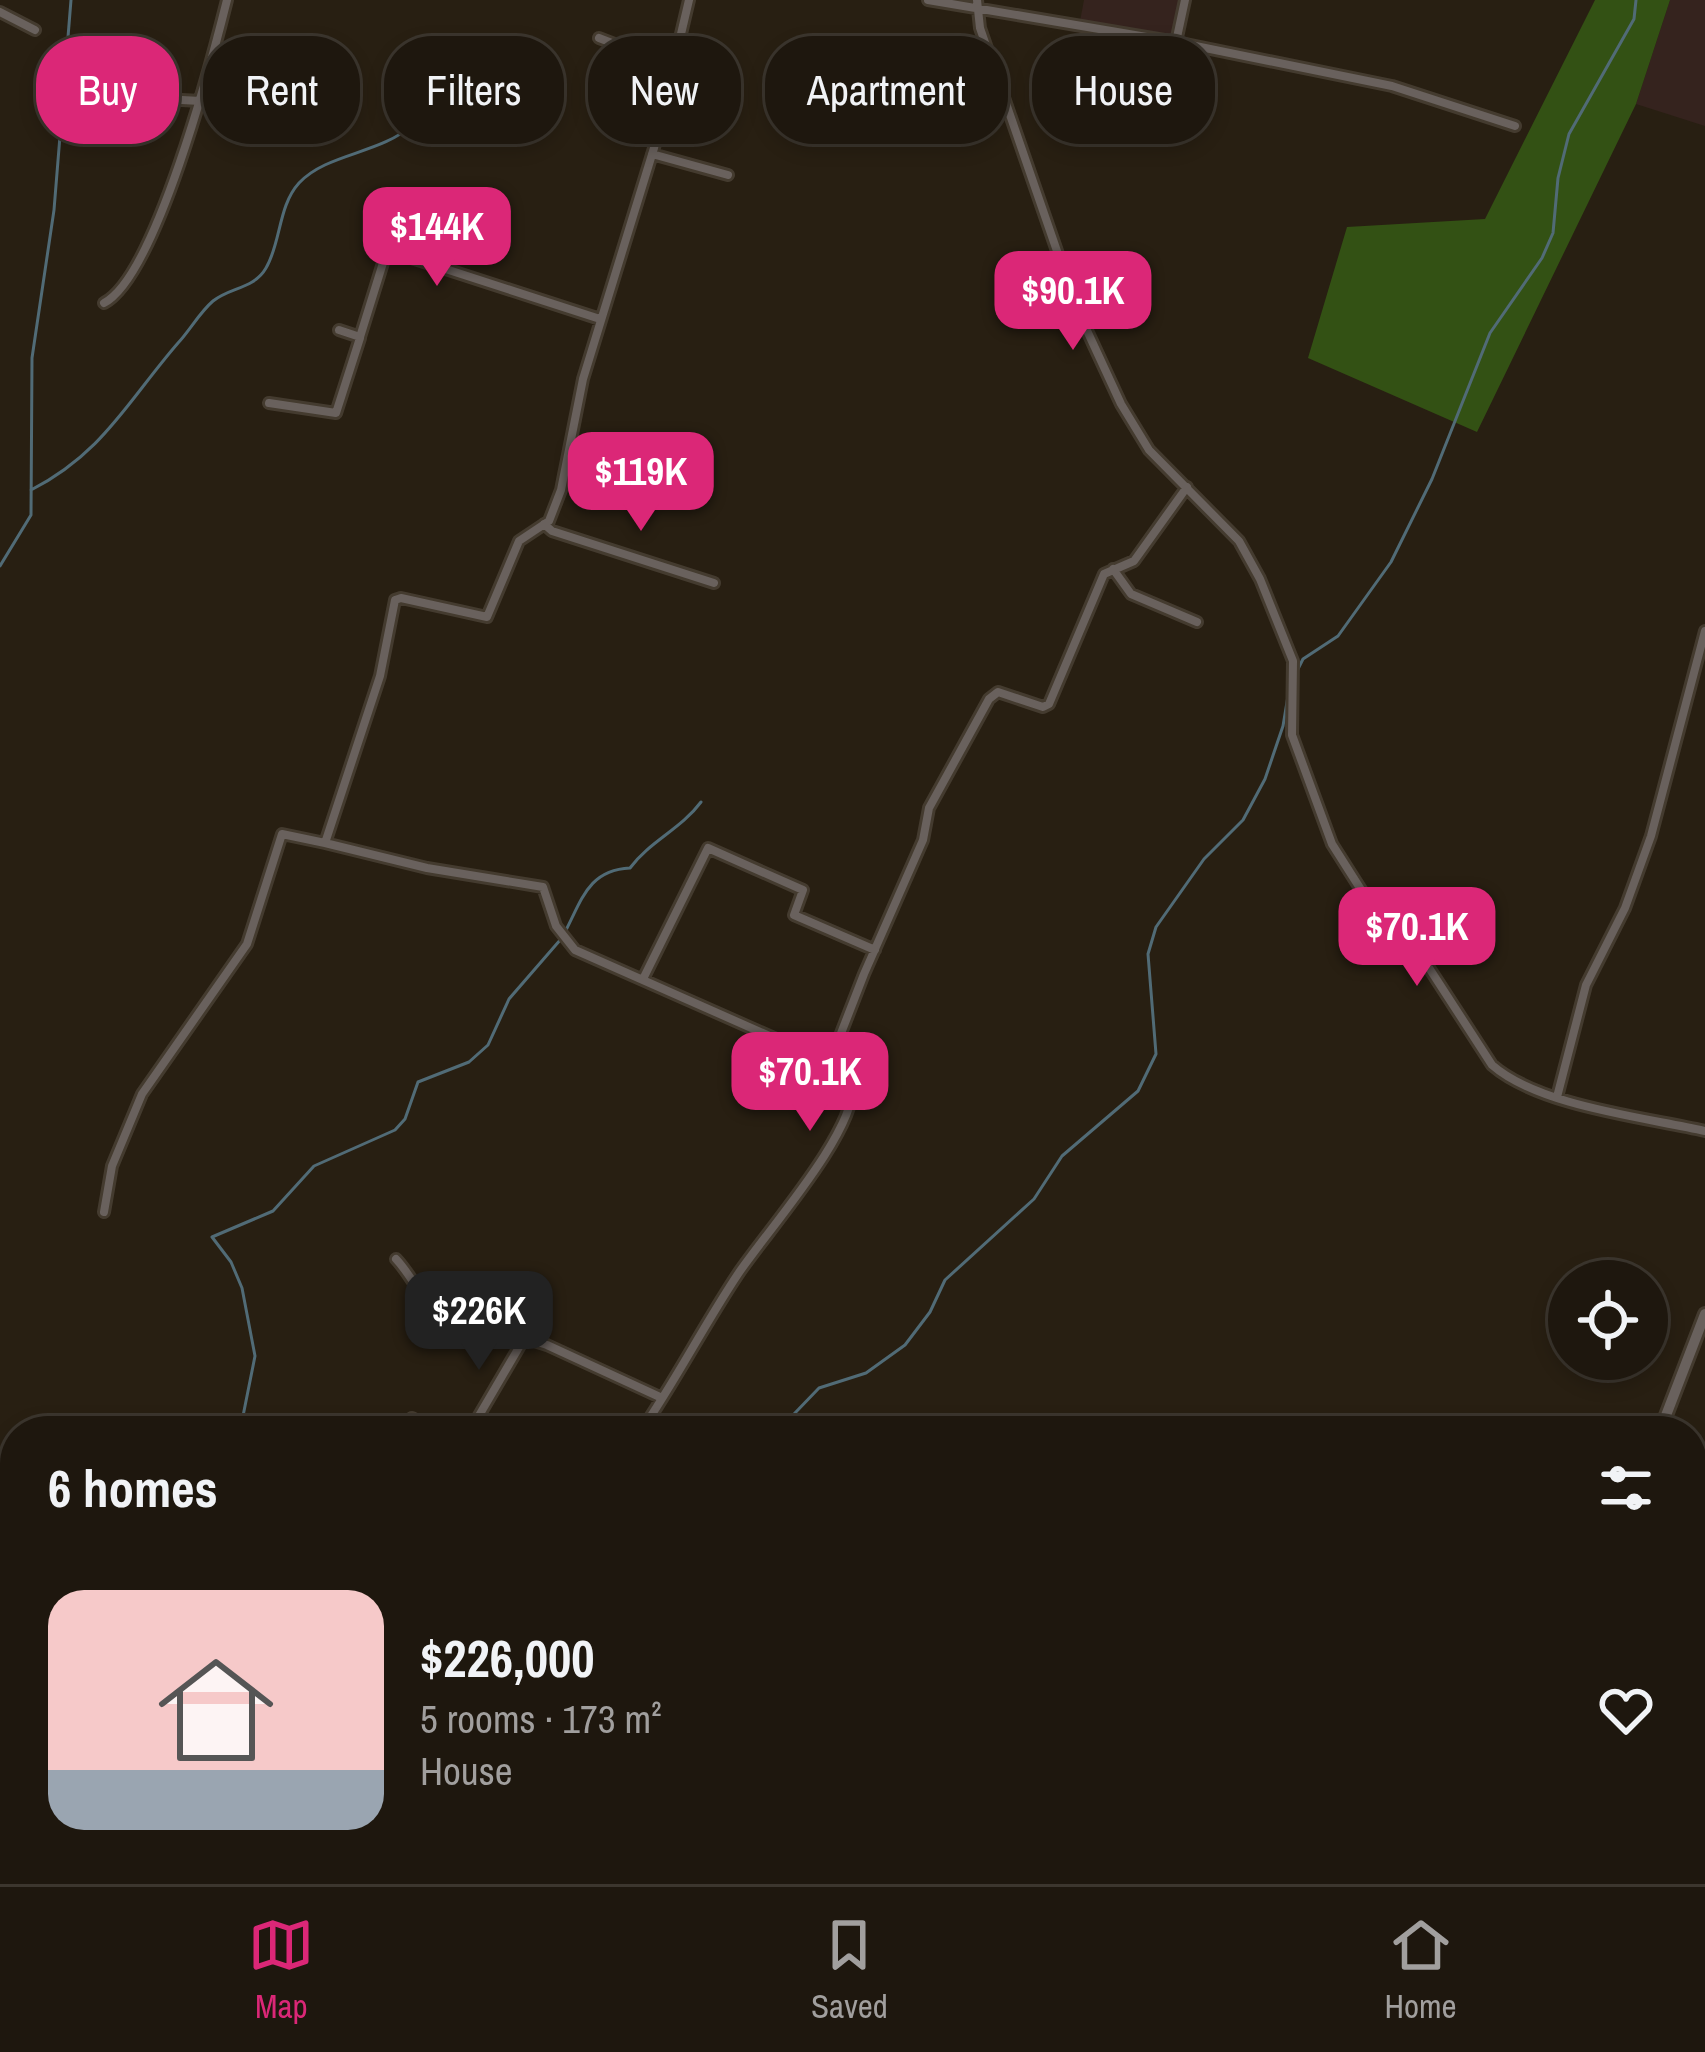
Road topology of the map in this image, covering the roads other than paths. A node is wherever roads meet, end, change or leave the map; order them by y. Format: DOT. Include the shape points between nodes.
graph roads {
  1 [pos="226,0"];
  2 [pos="689,0"];
  3 [pos="928,0"];
  4 [pos="1185,0"];
  5 [pos="976,4"];
  6 [pos="0,12"];
  7 [pos="35,30"];
  8 [pos="681,36"];
  9 [pos="1144,36"];
  10 [pos="1177,36"];
  11 [pos="1215,50"];
  12 [pos="179,100"];
  13 [pos="200,101"];
  14 [pos="1515,126"];
  15 [pos="655,144"];
  16 [pos="652,154"];
  17 [pos="728,175"];
  18 [pos="104,303"];
  19 [pos="600,319"];
  20 [pos="339,329"];
  21 [pos="360,337"];
  22 [pos="268,403"];
  23 [pos="1187,487"];
  24 [pos="544,524"];
  25 [pos="1113,569"];
  26 [pos="714,583"];
  27 [pos="1197,622"];
  28 [pos="1705,631"];
  29 [pos="325,843"];
  30 [pos="875,950"];
  31 [pos="643,980"];
  32 [pos="836,1064"];
  33 [pos="1557,1096"];
  34 [pos="1705,1131"];
  35 [pos="104,1212"];
  36 [pos="395,1259"];
  37 [pos="1705,1314"];
  38 [pos="525,1337"];
  39 [pos="662,1398"];
  40 [pos="479,1416"];
  41 [pos="651,1416"];
  42 [pos="1666,1416"];
  1 -- 13 [label="street"];
  2 -- 8 [label="street"];
  3 -- 5 [label="street"];
  4 -- 10 [label="street"];
  5 -- 9 [label="street"];
  5 -- 23 [label="street" via="1077,309 1149,450"];
  6 -- 7 [label="street"];
  11 -- 14 [label="street" via="1392,86"];
  12 -- 13 [label="street"];
  13 -- 18 [label="street" via="151,235"];
  15 -- 16 [label="street"];
  16 -- 17 [label="street"];
  16 -- 19 [label="street"];
  19 -- 21 [label="street" via="387,250"];
  19 -- 24 [label="street" via="561,490"];
  20 -- 21 [label="street"];
  21 -- 22 [label="street" via="336,413"];
  23 -- 25 [label="street" via="1134,561"];
  23 -- 33 [label="street" via="1240,541 1261,579 1293,669 1292,735 1314,803 1366,902 1420,954 1492,1065"];
  24 -- 26 [label="street"];
  24 -- 29 [label="street" via="519,541 488,617 394,600 380,676"];
  25 -- 27 [label="street" via="1131,594"];
  25 -- 30 [label="street" via="1101,580 1049,704 998,692 989,699 929,808"];
  28 -- 33 [label="street" via="1651,836 1586,985"];
  29 -- 31 [label="street" via="535,883 548,892 556,926 574,950"];
  29 -- 35 [label="street" via="281,834 247,944 142,1094 112,1166"];
  30 -- 31 [label="street" via="794,915 803,890 708,848"];
  30 -- 32 [label="street"];
  31 -- 32 [label="street"];
  32 -- 39 [label="street" via="853,1086 845,1117"];
  33 -- 34 [label="street"];
  36 -- 38 [label="street" via="433,1307"];
  37 -- 42 [label="street"];
  38 -- 39 [label="street"];
  38 -- 40 [label="street"];
  39 -- 41 [label="street"];
}
